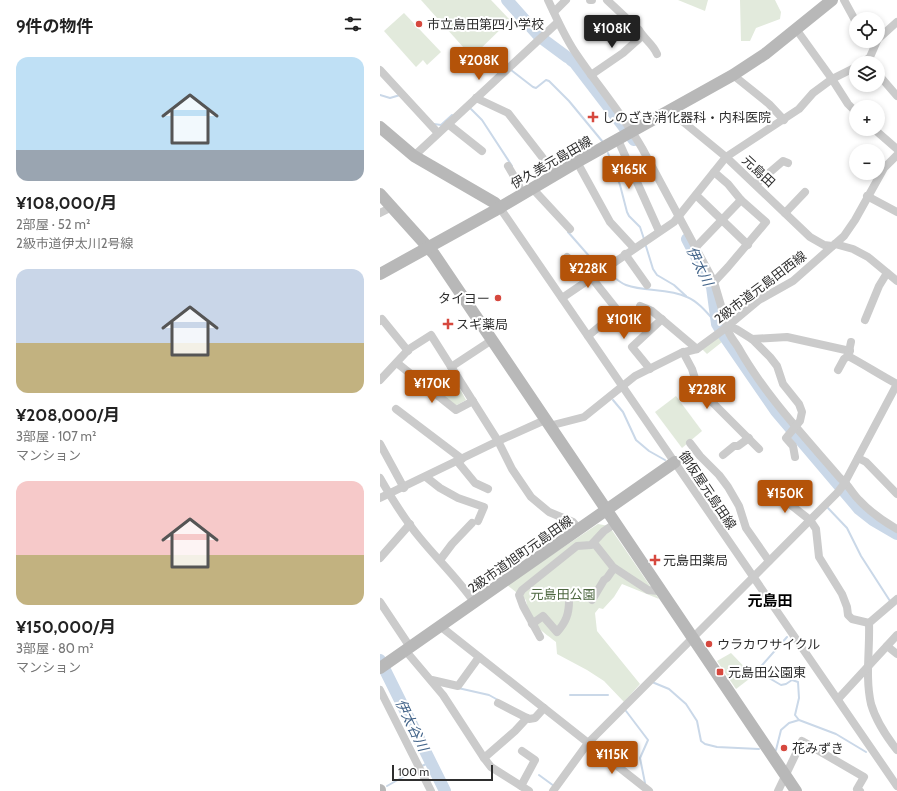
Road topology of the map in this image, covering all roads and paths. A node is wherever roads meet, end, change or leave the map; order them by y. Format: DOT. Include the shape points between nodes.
graph roads {
  1 [pos="548,0"];
  2 [pos="566,0"];
  3 [pos="607,0"];
  4 [pos="832,0"];
  5 [pos="844,0"];
  6 [pos="554,12"];
  7 [pos="851,12"];
  8 [pos="558,22"];
  9 [pos="897,22"];
  10 [pos="796,29"];
  11 [pos="885,33"];
  12 [pos="642,36"];
  13 [pos="657,54"];
  14 [pos="380,70"];
  15 [pos="849,70"];
  16 [pos="591,75"];
  17 [pos="732,75"];
  18 [pos="832,79"];
  19 [pos="885,82"];
  20 [pos="897,96"];
  21 [pos="476,98"];
  22 [pos="849,105"];
  23 [pos="670,111"];
  24 [pos="784,120"];
  25 [pos="448,124"];
  26 [pos="380,127"];
  27 [pos="438,133"];
  28 [pos="627,135"];
  29 [pos="882,136"];
  30 [pos="897,149"];
  31 [pos="482,151"];
  32 [pos="897,155"];
  33 [pos="414,156"];
  34 [pos="726,157"];
  35 [pos="577,162"];
  36 [pos="788,163"];
  37 [pos="508,166"];
  38 [pos="714,172"];
  39 [pos="556,175"];
  40 [pos="756,184"];
  41 [pos="527,191"];
  42 [pos="805,192"];
  43 [pos="380,194"];
  44 [pos="696,195"];
  45 [pos="868,196"];
  46 [pos="741,200"];
  47 [pos="392,207"];
  48 [pos="500,208"];
  49 [pos="785,212"];
  50 [pos="897,212"];
  51 [pos="380,213"];
  52 [pos="677,219"];
  53 [pos="721,220"];
  54 [pos="570,229"];
  55 [pos="659,231"];
  56 [pos="748,245"];
  57 [pos="834,245"];
  58 [pos="428,247"];
  59 [pos="634,248"];
  60 [pos="695,248"];
  61 [pos="625,254"];
  62 [pos="567,257"];
  63 [pos="887,273"];
  64 [pos="380,274"];
  65 [pos="591,277"];
  66 [pos="897,281"];
  67 [pos="714,282"];
  68 [pos="647,284"];
  69 [pos="562,298"];
  70 [pos="640,306"];
  71 [pos="662,319"];
  72 [pos="865,320"];
  73 [pos="380,321"];
  74 [pos="724,329"];
  75 [pos="588,336"];
  76 [pos="752,339"];
  77 [pos="492,340"];
  78 [pos="851,342"];
  79 [pos="697,349"];
  80 [pos="408,351"];
  81 [pos="683,352"];
  82 [pos="849,353"];
  83 [pos="397,363"];
  84 [pos="451,367"];
  85 [pos="650,368"];
  86 [pos="838,370"];
  87 [pos="381,378"];
  88 [pos="897,384"];
  89 [pos="622,386"];
  90 [pos="473,401"];
  91 [pos="396,409"];
  92 [pos="547,423"];
  93 [pos="796,426"];
  94 [pos="749,438"];
  95 [pos="498,441"];
  96 [pos="690,443"];
  97 [pos="380,444"];
  98 [pos="759,449"];
  99 [pos="723,455"];
  100 [pos="795,457"];
  101 [pos="858,458"];
  102 [pos="460,460"];
  103 [pos="674,462"];
  104 [pos="426,477"];
  105 [pos="380,478"];
  106 [pos="845,483"];
  107 [pos="404,488"];
  108 [pos="488,490"];
  109 [pos="773,491"];
  110 [pos="897,494"];
  111 [pos="389,495"];
  112 [pos="380,498"];
  113 [pos="606,510"];
  114 [pos="810,520"];
  115 [pos="410,524"];
  116 [pos="613,525"];
  117 [pos="579,529"];
  118 [pos="897,529"];
  119 [pos="594,543"];
  120 [pos="380,558"];
  121 [pos="440,560"];
  122 [pos="769,562"];
  123 [pos="614,568"];
  124 [pos="754,577"];
  125 [pos="658,591"];
  126 [pos="897,599"];
  127 [pos="592,600"];
  128 [pos="569,601"];
  129 [pos="380,602"];
  130 [pos="474,602"];
  131 [pos="869,623"];
  132 [pos="532,624"];
  133 [pos="440,626"];
  134 [pos="897,635"];
  135 [pos="540,637"];
  136 [pos="693,638"];
  137 [pos="887,646"];
  138 [pos="407,648"];
  139 [pos="897,654"];
  140 [pos="479,657"];
  141 [pos="868,666"];
  142 [pos="380,668"];
  143 [pos="432,680"];
  144 [pos="380,690"];
  145 [pos="838,699"];
  146 [pos="498,703"];
  147 [pos="544,708"];
  148 [pos="527,718"];
  149 [pos="588,743"];
  150 [pos="897,750"];
  151 [pos="522,751"];
  152 [pos="484,758"];
  153 [pos="786,776"];
  154 [pos="897,786"];
  155 [pos="525,789"];
  156 [pos="431,791"];
  157 [pos="553,791"];
  158 [pos="649,791"];
  159 [pos="778,791"];
  160 [pos="796,791"];
  161 [pos="860,791"];
  1 -- 6 [label="street"];
  2 -- 6 [label="street"];
  3 -- 12 [label="street" via="639,30"];
  4 -- 10 [label="street, 伊久美元島田線"];
  5 -- 7 [label="street"];
  6 -- 8 [label="street"];
  8 -- 16 [label="street"];
  8 -- 21 [label="street"];
  9 -- 11 [label="street"];
  10 -- 17 [label="street, 伊久美元島田線" via="765,54"];
  10 -- 18 [label="street"];
  12 -- 13 [label="street"];
  12 -- 16 [label="street"];
  14 -- 27 [label="street"];
  15 -- 18 [label="street"];
  16 -- 28 [label="street"];
  17 -- 23 [label="street, 伊久美元島田線"];
  17 -- 24 [label="street" via="769,104"];
  18 -- 22 [label="street"];
  18 -- 24 [label="street"];
  19 -- 20 [label="street"];
  21 -- 25 [label="street"];
  21 -- 39 [label="street" via="508,113"];
  23 -- 28 [label="street, 伊久美元島田線"];
  23 -- 34 [label="street, 元島田"];
  24 -- 34 [label="street"];
  25 -- 27 [label="street"];
  25 -- 31 [label="street"];
  26 -- 33 [label="street"];
  27 -- 33 [label="street"];
  28 -- 35 [label="street, 伊久美元島田線"];
  28 -- 52 [label="street"];
  28 -- 55 [label="street"];
  29 -- 30 [label="street"];
  32 -- 45 [label="street, 2級市道元島田西線" via="884,168"];
  33 -- 48 [label="street"];
  34 -- 38 [label="street"];
  34 -- 40 [label="street, 元島田"];
  35 -- 39 [label="street, 伊久美元島田線"];
  35 -- 59 [label="street" via="610,222"];
  36 -- 40 [label="street" via="783,161"];
  37 -- 41 [label="street" via="518,183"];
  38 -- 44 [label="street"];
  38 -- 46 [label="street"];
  39 -- 41 [label="street, 伊久美元島田線"];
  40 -- 49 [label="street, 元島田"];
  41 -- 48 [label="street, 伊久美元島田線"];
  41 -- 54 [label="street"];
  42 -- 49 [label="street"];
  43 -- 47 [label="street"];
  44 -- 52 [label="street"];
  44 -- 53 [label="street"];
  45 -- 50 [label="street"];
  45 -- 57 [label="street, 2級市道元島田西線" via="844,236"];
  46 -- 53 [label="street"];
  46 -- 56 [label="street" via="766,222"];
  47 -- 51 [label="street"];
  47 -- 58 [label="street"];
  48 -- 58 [label="street, 伊久美元島田線"];
  48 -- 69 [label="street, 御仮屋元島田線"];
  49 -- 57 [label="street, 元島田" via="810,237 824,246"];
  52 -- 55 [label="street"];
  52 -- 60 [label="street"];
  53 -- 56 [label="street"];
  53 -- 60 [label="street"];
  55 -- 59 [label="street"];
  56 -- 67 [label="street"];
  57 -- 63 [label="street, 元島田" via="863,254"];
  57 -- 74 [label="street, 2級市道元島田西線" via="793,281 759,300"];
  58 -- 64 [label="street, 伊久美元島田線"];
  58 -- 77 [label="street"];
  59 -- 61 [label="street"];
  60 -- 67 [label="street"];
  61 -- 65 [label="street"];
  61 -- 68 [label="street"];
  62 -- 65 [label="street"];
  63 -- 66 [label="street, 元島田"];
  63 -- 72 [label="street"];
  65 -- 69 [label="street"];
  65 -- 75 [label="street" via="618,311"];
  67 -- 74 [label="street"];
  69 -- 75 [label="street, 御仮屋元島田線"];
  70 -- 71 [label="street"];
  71 -- 79 [label="street"];
  71 -- 85 [label="street" via="632,347"];
  73 -- 80 [label="street" via="382,319"];
  74 -- 76 [label="street" via="736,329"];
  74 -- 79 [label="street, 2級市道元島田西線"];
  74 -- 93 [label="street" via="766,391"];
  75 -- 89 [label="street, 御仮屋元島田線"];
  76 -- 82 [label="street" via="787,337"];
  76 -- 93 [label="street" via="777,366 783,384 800,404 802,412"];
  77 -- 84 [label="street"];
  77 -- 92 [label="street"];
  78 -- 82 [label="street"];
  79 -- 81 [label="street, 2級市道元島田西線"];
  80 -- 83 [label="street"];
  80 -- 84 [label="street" via="431,335"];
  81 -- 85 [label="street, 2級市道元島田西線"];
  81 -- 94 [label="street" via="698,388"];
  82 -- 86 [label="street"];
  82 -- 88 [label="street"];
  83 -- 87 [label="street"];
  83 -- 90 [label="street" via="456,410"];
  84 -- 90 [label="street"];
  85 -- 89 [label="street, 2級市道元島田西線"];
  88 -- 101 [label="street"];
  89 -- 92 [label="street, 2級市道元島田西線" via="584,417"];
  89 -- 103 [label="street, 御仮屋元島田線"];
  90 -- 95 [label="street"];
  91 -- 102 [label="street"];
  92 -- 95 [label="street, 2級市道元島田西線"];
  92 -- 113 [label="street"];
  93 -- 100 [label="street" via="786,438"];
  93 -- 106 [label="street"];
  94 -- 98 [label="street"];
  94 -- 99 [label="street"];
  95 -- 102 [label="street, 2級市道元島田西線"];
  95 -- 117 [label="street" via="512,469 531,497 549,512 573,522"];
  96 -- 122 [label="street" via="728,487 739,506 746,528"];
  97 -- 107 [label="street"];
  101 -- 106 [label="street"];
  101 -- 110 [label="street" via="866,462"];
  102 -- 104 [label="street, 2級市道元島田西線"];
  102 -- 108 [label="street" via="475,483"];
  103 -- 113 [label="street, 2級市道旭町元島田線"];
  103 -- 124 [label="street, 御仮屋元島田線"];
  104 -- 107 [label="street, 2級市道元島田西線"];
  104 -- 121 [label="street" via="458,498 484,507 475,522 452,544"];
  105 -- 111 [label="street"];
  106 -- 114 [label="street"];
  106 -- 118 [label="street" via="868,509"];
  107 -- 111 [label="street, 2級市道元島田西線"];
  109 -- 114 [label="street"];
  111 -- 112 [label="street, 2級市道元島田西線"];
  111 -- 115 [label="street"];
  113 -- 117 [label="street, 2級市道旭町元島田線"];
  113 -- 136 [label="street"];
  114 -- 122 [label="street"];
  114 -- 131 [label="street" via="816,528 819,557 842,594 848,606 848,615 852,619"];
  115 -- 120 [label="street"];
  115 -- 121 [label="street"];
  116 -- 119 [label="street"];
  117 -- 130 [label="street, 2級市道旭町元島田線"];
  119 -- 123 [label="street"];
  119 -- 132 [label="street" via="577,546 522,590 519,595"];
  121 -- 130 [label="street"];
  122 -- 124 [label="street"];
  123 -- 125 [label="street" via="648,590"];
  123 -- 127 [label="street"];
  124 -- 136 [label="street"];
  124 -- 145 [label="street, 御仮屋元島田線"];
  126 -- 131 [label="street"];
  128 -- 132 [label="street" via="564,624 557,632 543,616"];
  129 -- 138 [label="street"];
  130 -- 133 [label="street, 2級市道旭町元島田線"];
  131 -- 141 [label="street"];
  132 -- 135 [label="street"];
  133 -- 138 [label="street, 2級市道旭町元島田線"];
  133 -- 140 [label="street"];
  134 -- 137 [label="street"];
  136 -- 149 [label="street"];
  136 -- 153 [label="street"];
  137 -- 139 [label="street"];
  137 -- 141 [label="street"];
  138 -- 142 [label="street, 2級市道旭町元島田線"];
  138 -- 143 [label="street"];
  140 -- 143 [label="street" via="458,686"];
  140 -- 147 [label="street"];
  141 -- 145 [label="street"];
  141 -- 150 [label="street" via="871,704 883,730"];
  143 -- 152 [label="street"];
  144 -- 156 [label="street"];
  145 -- 154 [label="street, 御仮屋元島田線"];
  146 -- 148 [label="street"];
  147 -- 148 [label="street" via="535,718"];
  147 -- 149 [label="street"];
  148 -- 152 [label="street" via="515,732"];
  149 -- 157 [label="street"];
  149 -- 158 [label="street"];
  151 -- 155 [label="street" via="535,760"];
  152 -- 155 [label="street" via="491,767"];
  153 -- 159 [label="street"];
  153 -- 160 [label="street"];
  153 -- 161 [label="street" via="802,741 864,776 857,789"];
}
